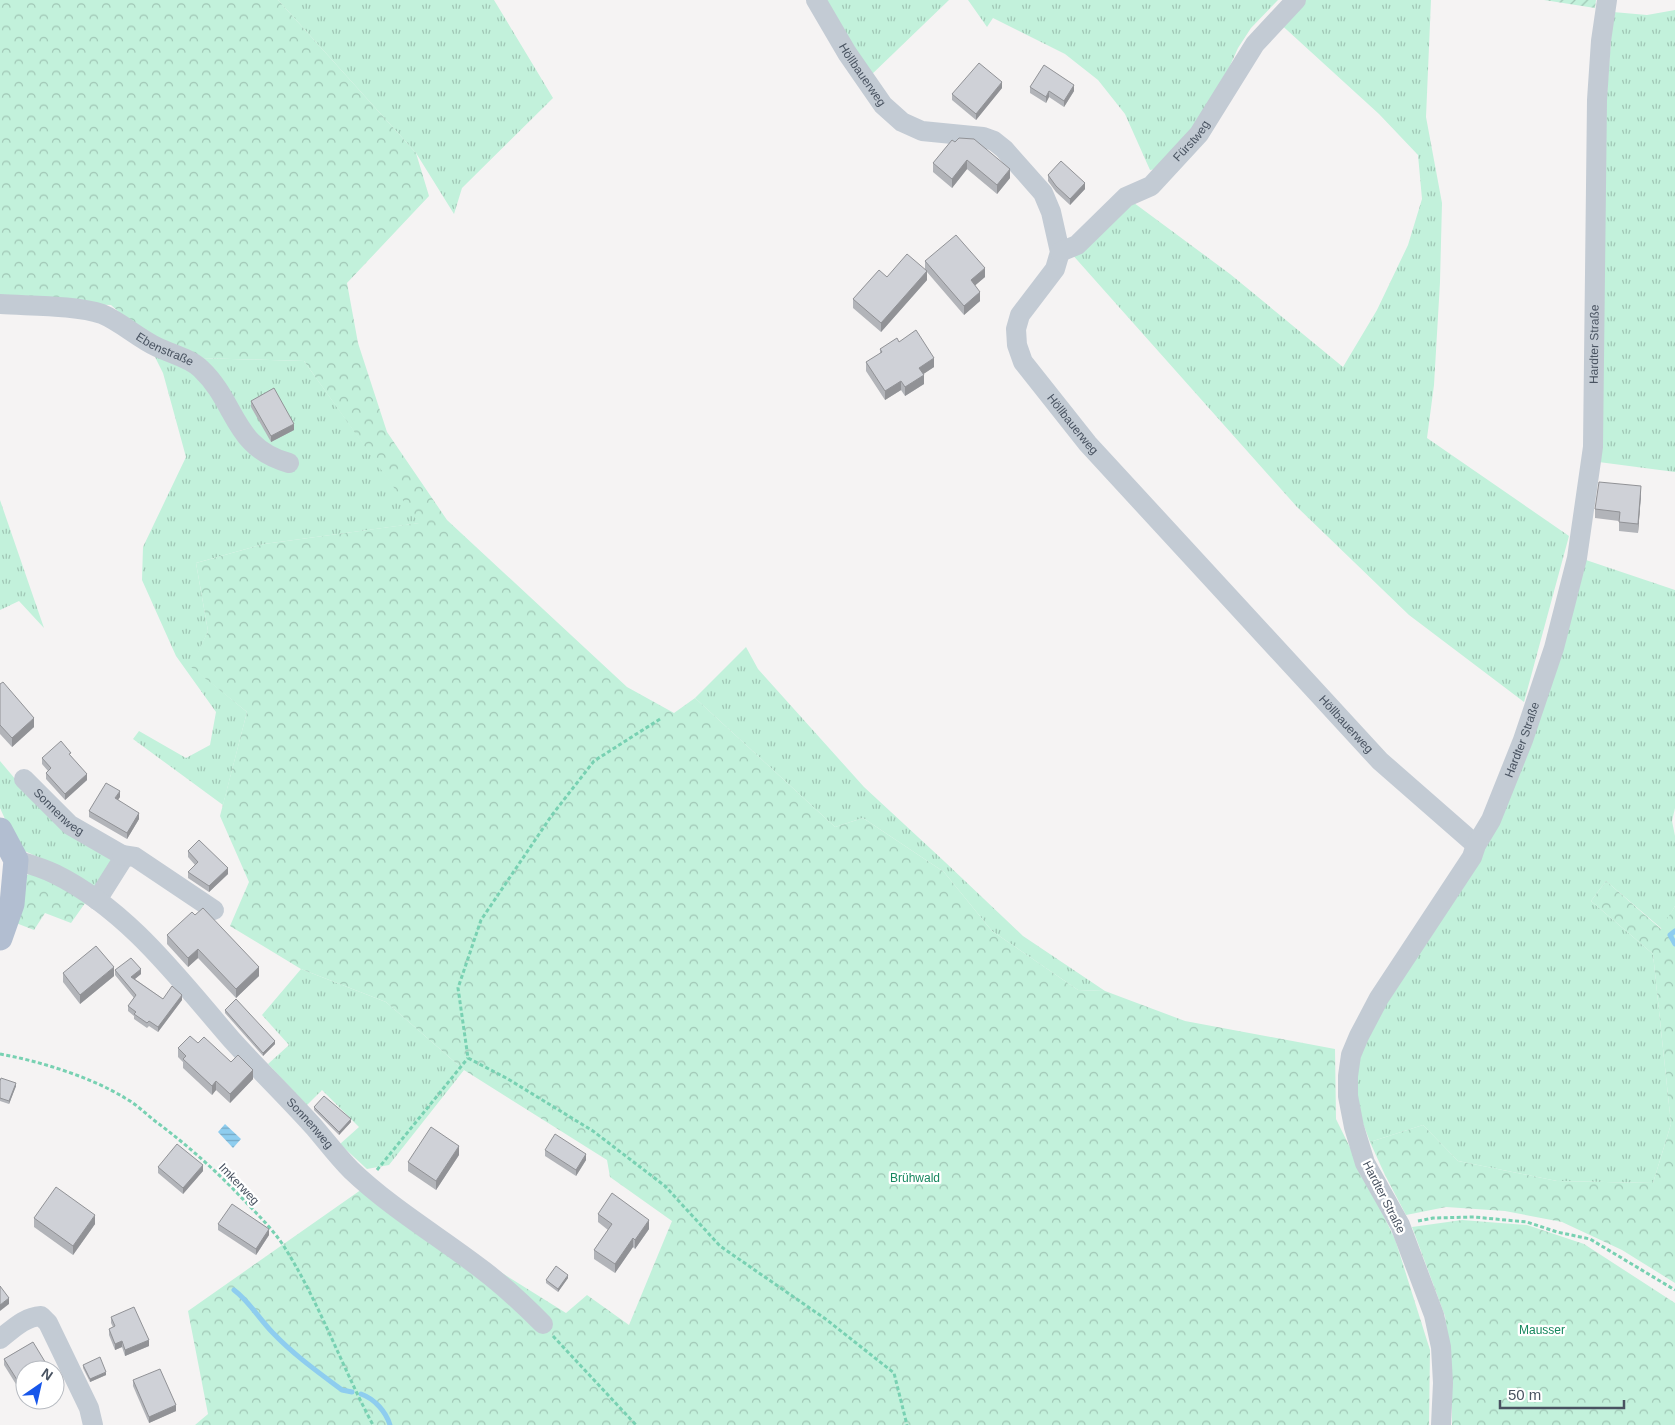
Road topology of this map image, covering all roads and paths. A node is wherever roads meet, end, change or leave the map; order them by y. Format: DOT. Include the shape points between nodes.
graph roads {
  1 [pos="816,0"];
  2 [pos="1296,0"];
  3 [pos="1607,0"];
  4 [pos="1060,252"];
  5 [pos="0,304"];
  6 [pos="289,463"];
  7 [pos="660,719"];
  8 [pos="24,779"];
  9 [pos="0,830"];
  10 [pos="1476,845"];
  11 [pos="122,855"];
  12 [pos="16,860"];
  13 [pos="97,900"];
  14 [pos="214,910"];
  15 [pos="0,938"];
  16 [pos="0,1054"];
  17 [pos="468,1058"];
  18 [pos="366,1182"];
  19 [pos="1400,1224"];
  20 [pos="1675,1290"];
  21 [pos="543,1324"];
  22 [pos="0,1339"];
  23 [pos="92,1425"];
  24 [pos="373,1425"];
  25 [pos="636,1425"];
  26 [pos="907,1425"];
  27 [pos="1441,1425"];
  1 -- 4 [label="street, Höllbauerweg" via="883,105 902,122 922,131 983,137 1004,149 1043,193"];
  2 -- 4 [label="street, Fürstweg" via="1255,44 1199,134 1151,186 1126,197 1077,245"];
  3 -- 10 [label="street, Hardter Straße" via="1597,100 1593,448 1578,558 1554,648 1523,740 1491,820"];
  4 -- 10 [label="street, Höllbauerweg" via="1055,269 1020,315 1016,330 1023,362 1088,444 1380,761"];
  5 -- 6 [label="street, Ebenstraße" via="100,314 143,340 196,365 210,379 252,443 274,459"];
  7 -- 17 [label="path" via="594,761 552,815 481,920 458,988"];
  8 -- 11 [label="street, Sonnenweg" via="70,825"];
  9 -- 12 [label="main road"];
  10 -- 19 [label="street, Hardter Straße" via="1472,857 1379,998 1350,1055 1348,1096 1354,1127 1365,1163"];
  11 -- 13 [label="street" via="121,862"];
  11 -- 14 [label="street, Sonnenweg" via="135,857"];
  12 -- 13 [label="street, Sonnenweg" via="55,874"];
  12 -- 15 [label="main road" via="12,904"];
  13 -- 18 [label="street, Sonnenweg" via="149,945 231,1039 351,1170"];
  16 -- 24 [label="path, Imkerweg" via="92,1082 125,1098 188,1146 229,1184 285,1248"];
  17 -- 18 [label="path"];
  17 -- 26 [label="path" via="593,1131 664,1186 720,1246 827,1320 894,1373"];
  18 -- 21 [label="street, Sonnenweg" via="401,1212 508,1290"];
  19 -- 20 [label="path" via="1433,1218 1474,1217 1527,1222 1590,1239"];
  19 -- 27 [label="street, Hardter Straße" via="1434,1315 1441,1347"];
  21 -- 25 [label="path"];
  22 -- 23 [label="street" via="24,1320 41,1316 48,1323 89,1408"];
}
